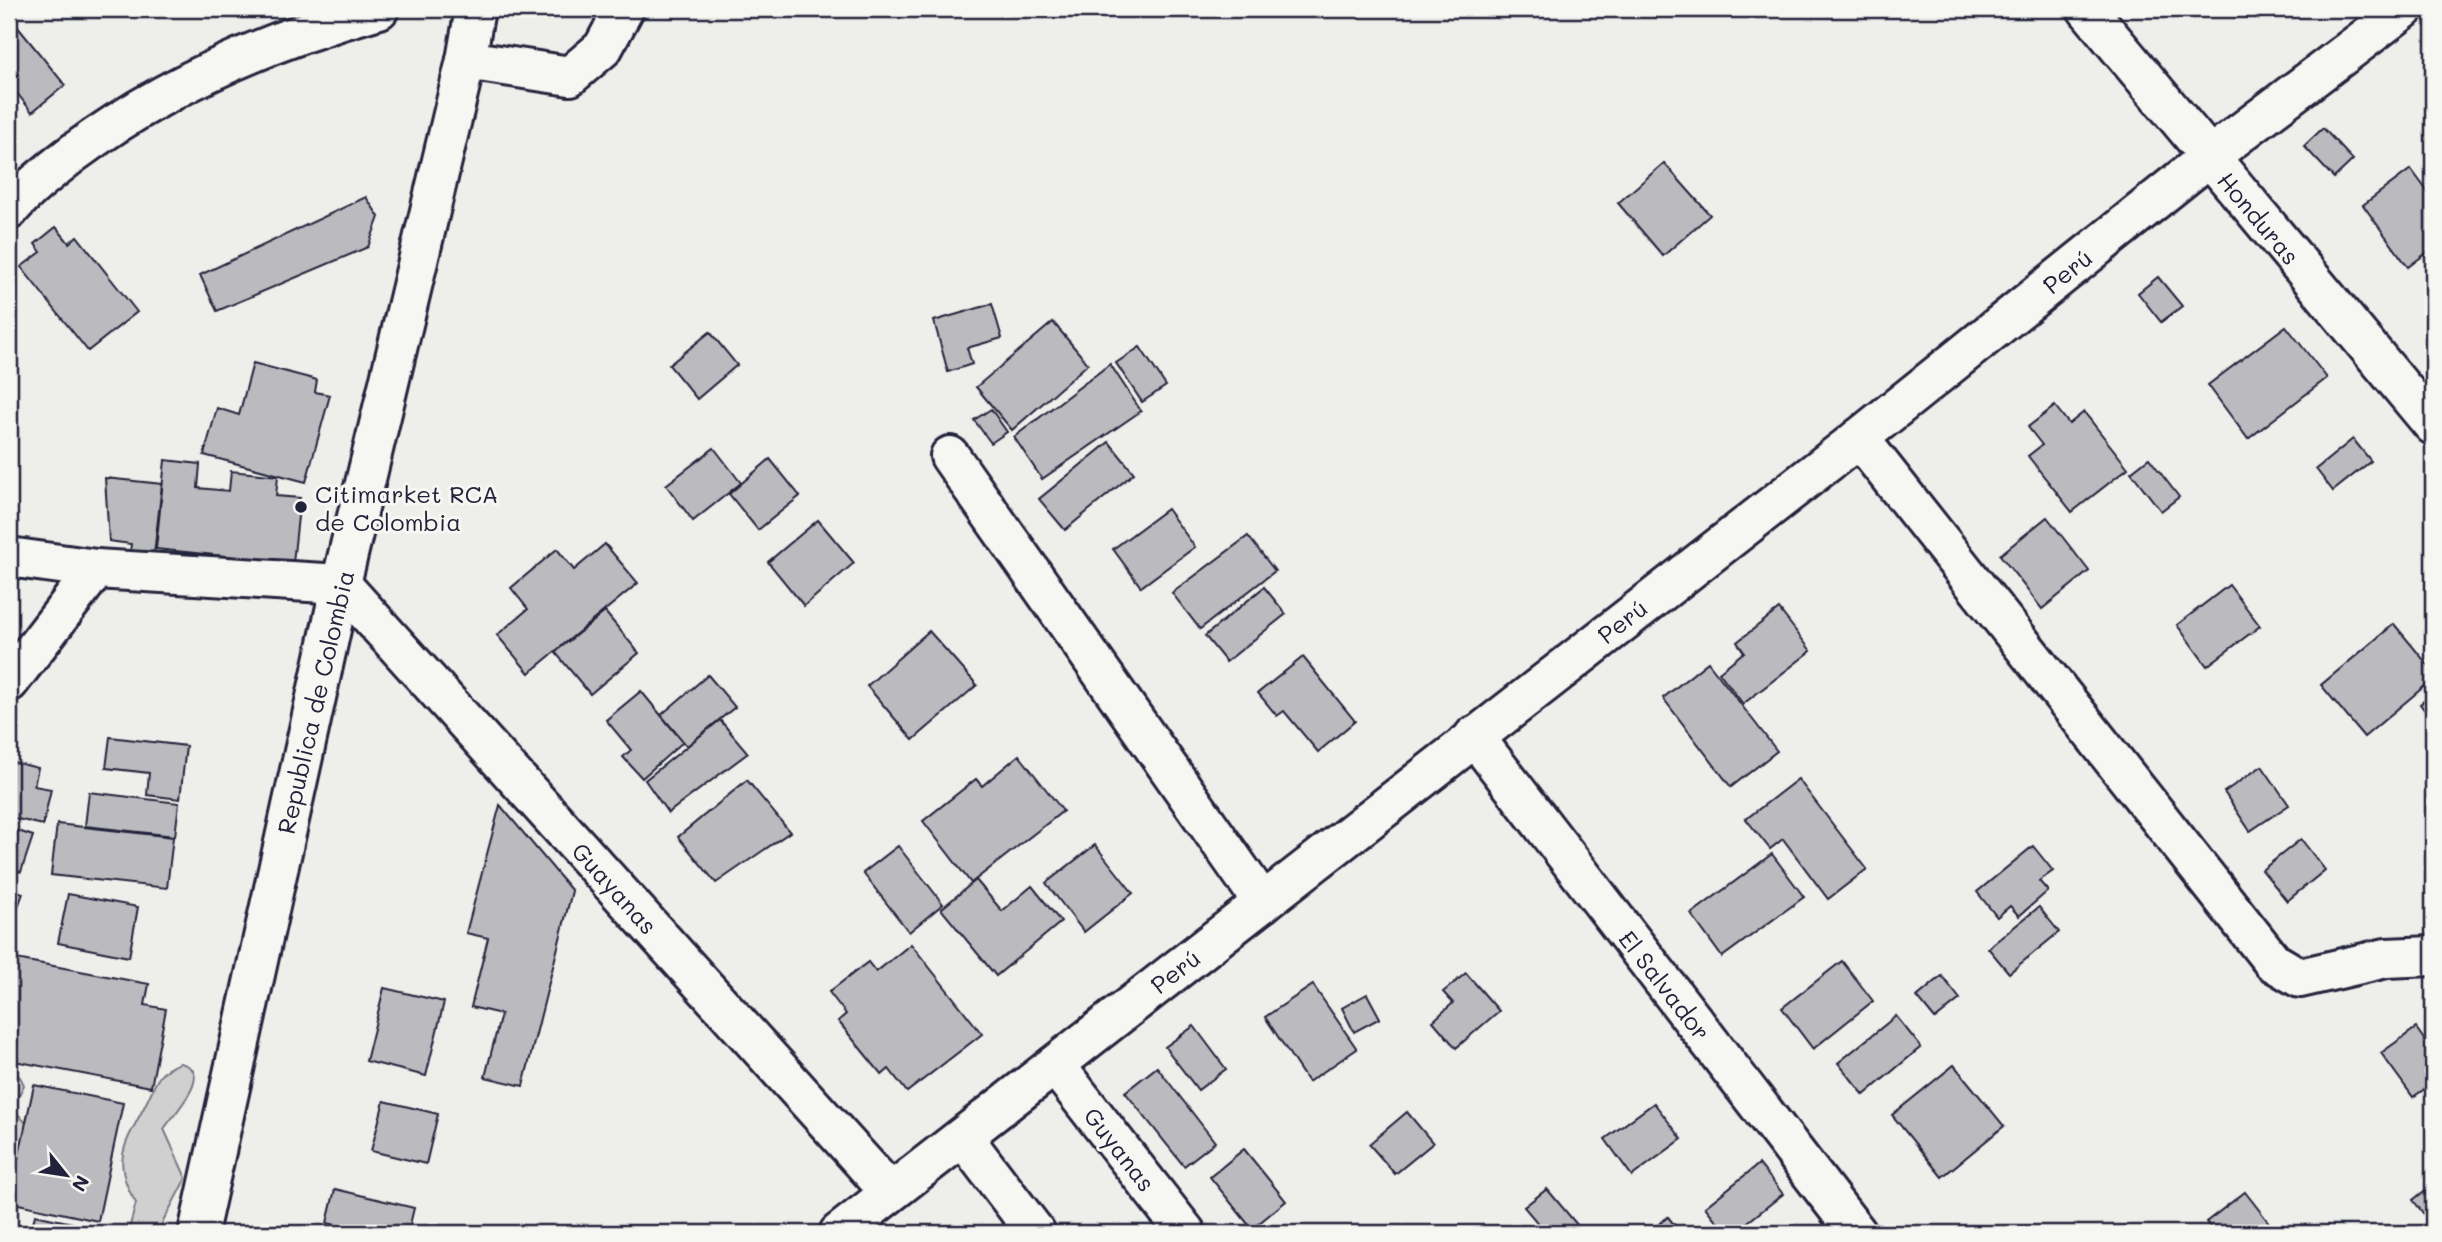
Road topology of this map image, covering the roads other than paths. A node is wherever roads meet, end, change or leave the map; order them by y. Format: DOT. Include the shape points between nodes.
graph roads {
  1 [pos="379,9"];
  2 [pos="475,9"];
  3 [pos="624,9"];
  4 [pos="2087,9"];
  5 [pos="2404,9"];
  6 [pos="466,60"];
  7 [pos="2209,157"];
  8 [pos="9,210"];
  9 [pos="2433,425"];
  10 [pos="1859,438"];
  11 [pos="950,456"];
  12 [pos="9,557"];
  13 [pos="96,569"];
  14 [pos="341,584"];
  15 [pos="9,682"];
  16 [pos="1474,736"];
  17 [pos="1263,903"];
  18 [pos="2433,956"];
  19 [pos="1055,1065"];
  20 [pos="963,1137"];
  21 [pos="890,1192"];
  22 [pos="198,1233"];
  23 [pos="839,1233"];
  24 [pos="1036,1233"];
  25 [pos="1186,1233"];
  26 [pos="1857,1233"];
  1 -- 8 [label="street" via="242,54 165,94 97,135 26,189"];
  2 -- 6 [label="street, Republica de Colombia"];
  3 -- 6 [label="street" via="603,48 570,76"];
  4 -- 7 [label="street, Honduras"];
  5 -- 7 [label="street, Perú"];
  6 -- 14 [label="street, Republica de Colombia"];
  7 -- 9 [label="street, Honduras"];
  7 -- 10 [label="street, Perú"];
  10 -- 16 [label="street, Perú"];
  10 -- 18 [label="street" via="2273,962 2300,978 2386,958"];
  11 -- 17 [label="street"];
  12 -- 13 [label="street"];
  13 -- 14 [label="street"];
  13 -- 15 [label="street"];
  14 -- 21 [label="street, Guayanas"];
  14 -- 22 [label="street, Republica de Colombia"];
  16 -- 17 [label="street, Perú"];
  16 -- 26 [label="street, El Salvador"];
  17 -- 19 [label="street, Perú"];
  19 -- 20 [label="street, Perú"];
  19 -- 25 [label="street, Guyanas"];
  20 -- 21 [label="street, Perú"];
  20 -- 24 [label="street"];
  21 -- 23 [label="street, Perú"];
}
